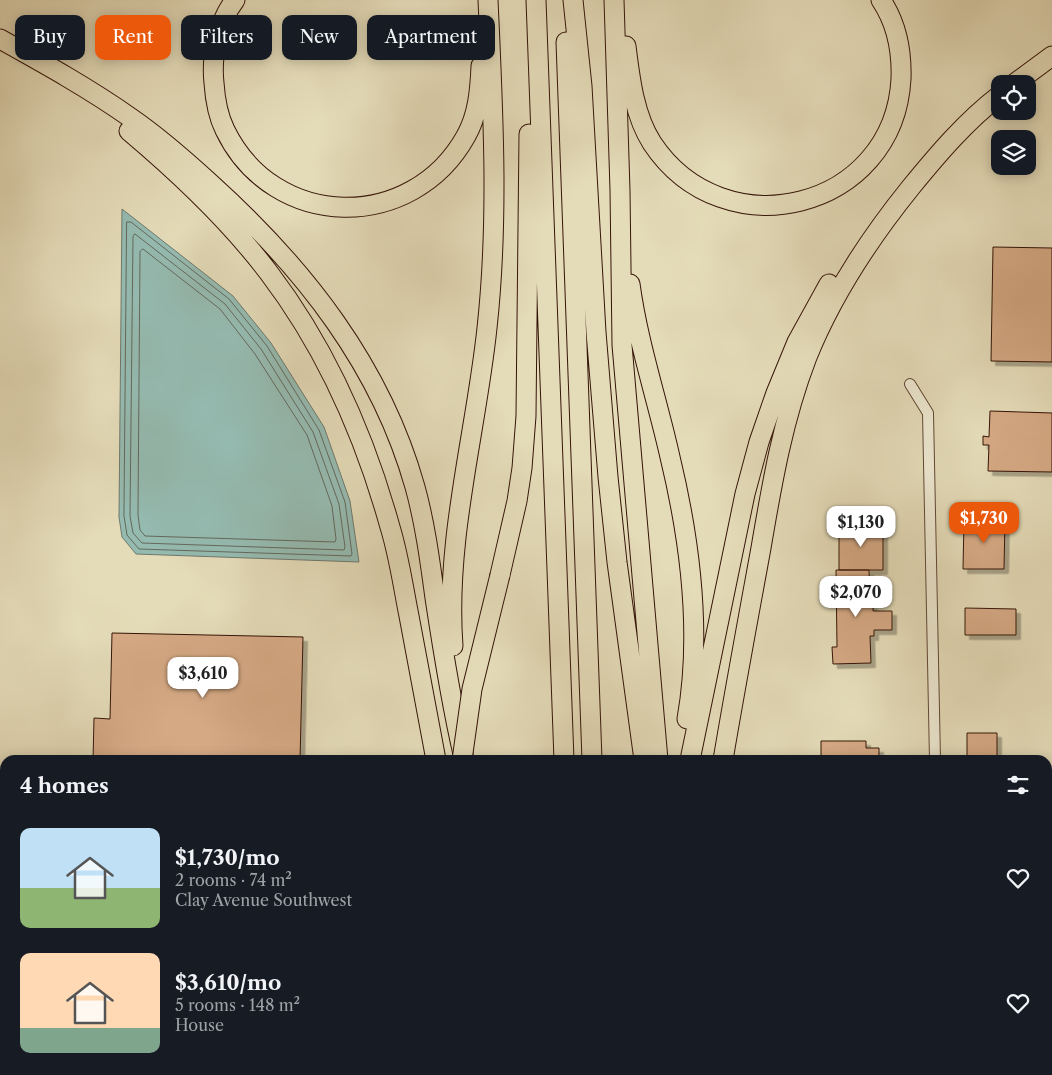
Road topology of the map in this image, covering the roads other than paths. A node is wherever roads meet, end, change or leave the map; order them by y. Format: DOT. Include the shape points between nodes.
graph roads {
  1 [pos="235,0"];
  2 [pos="486,0"];
  3 [pos="534,0"];
  4 [pos="564,0"];
  5 [pos="573,0"];
  6 [pos="614,0"];
  7 [pos="622,0"];
  8 [pos="881,0"];
  9 [pos="0,39"];
  10 [pos="1052,56"];
  11 [pos="1026,75"];
  12 [pos="63,76"];
  13 [pos="991,103"];
  14 [pos="963,127"];
  15 [pos="620,190"];
  16 [pos="910,384"];
  17 [pos="435,755"];
  18 [pos="463,755"];
  19 [pos="463,755"];
  20 [pos="465,755"];
  21 [pos="564,755"];
  22 [pos="592,755"];
  23 [pos="643,755"];
  24 [pos="658,755"];
  25 [pos="681,755"];
  26 [pos="691,755"];
  27 [pos="724,755"];
  28 [pos="935,755"];
  1 -- 2 [label="highway" via="220,32 213,61 215,96 224,130 241,156 264,180 289,195 316,205 346,208 381,204 414,189 433,176 458,149 477,106"];
  2 -- 18 [label="highway" via="495,192 492,267 480,390 456,542 452,597 452,633"];
  3 -- 20 [label="highway, bridge" via="526,416 522,468 472,688"];
  3 -- 21 [label="highway"];
  4 -- 22 [label="highway"];
  5 -- 23 [label="highway" via="582,86 608,477"];
  6 -- 15 [label="highway"];
  7 -- 8 [label="highway" via="635,102 652,142 665,160 700,189 747,205 773,206 797,203 836,187 858,171 885,138 900,94 901,51 888,11"];
  9 -- 12 [label="highway"];
  10 -- 11 [label="highway"];
  12 -- 17 [label="highway" via="169,166 214,209 270,274 320,353 363,443 391,528"];
  12 -- 19 [label="highway" via="134,120 232,203 292,267 355,350 391,418 418,496"];
  13 -- 14 [label="highway"];
  14 -- 26 [label="highway" via="914,171 873,219 834,274 797,342 759,442 745,494"];
  14 -- 27 [label="highway" via="885,219 830,306 807,356 793,394 776,463"];
  15 -- 24 [label="highway" via="622,345"];
  15 -- 25 [label="highway" via="635,318 670,456 690,563 692,669 689,712"];
  16 -- 28 [label="street" via="928,413"];
}
